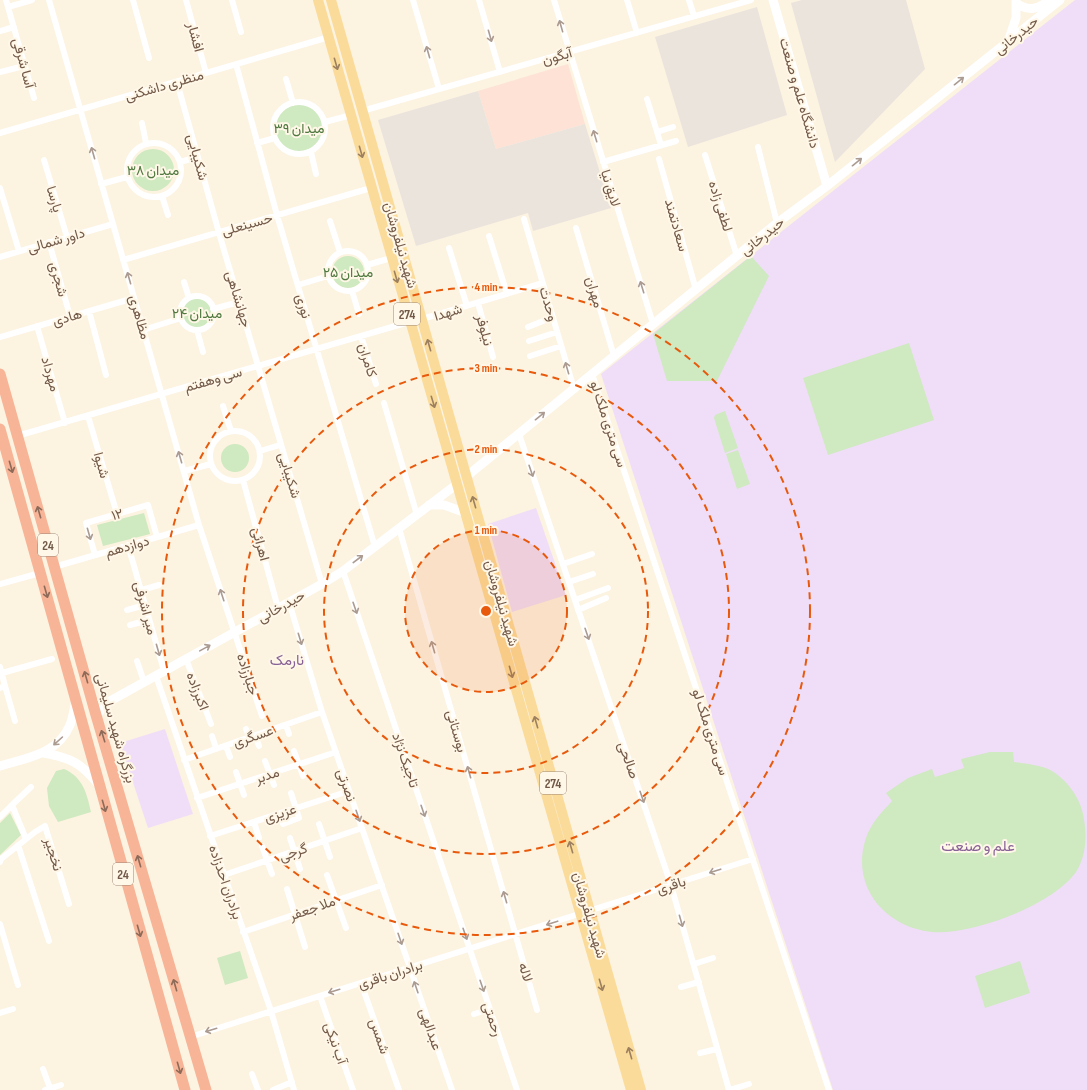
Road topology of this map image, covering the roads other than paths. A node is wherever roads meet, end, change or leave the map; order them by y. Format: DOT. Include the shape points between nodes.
graph roads {
  1 [pos="6,0"];
  2 [pos="32,0"];
  3 [pos="49,0"];
  4 [pos="133,0"];
  5 [pos="186,0"];
  6 [pos="232,0"];
  7 [pos="318,0"];
  8 [pos="331,0"];
  9 [pos="413,0"];
  10 [pos="479,0"];
  11 [pos="554,0"];
  12 [pos="626,0"];
  13 [pos="689,0"];
  14 [pos="752,0"];
  15 [pos="773,0"];
  16 [pos="779,0"];
  17 [pos="1050,0"];
  18 [pos="1060,0"];
  19 [pos="1016,1"];
  20 [pos="8,7"];
  21 [pos="776,11"];
  22 [pos="694,16"];
  23 [pos="14,27"];
  24 [pos="0,31"];
  25 [pos="241,32"];
  26 [pos="637,33"];
  27 [pos="329,37"];
  28 [pos="1008,41"];
  29 [pos="569,52"];
  30 [pos="150,58"];
  31 [pos="236,64"];
  32 [pos="24,66"];
  33 [pos="0,72"];
  34 [pos="500,72"];
  35 [pos="206,73"];
  36 [pos="286,79"];
  37 [pos="177,82"];
  38 [pos="439,89"];
  39 [pos="34,98"];
  40 [pos="647,99"];
  41 [pos="293,103"];
  42 [pos="80,110"];
  43 [pos="362,111"];
  44 [pos="351,115"];
  45 [pos="325,122"];
  46 [pos="142,123"];
  47 [pos="673,127"];
  48 [pos="657,132"];
  49 [pos="0,133"];
  50 [pos="275,138"];
  51 [pos="676,141"];
  52 [pos="257,142"];
  53 [pos="146,143"];
  54 [pos="661,145"];
  55 [pos="758,147"];
  56 [pos="311,152"];
  57 [pos="705,155"];
  58 [pos="198,157"];
  59 [pos="44,160"];
  60 [pos="658,160"];
  61 [pos="180,162"];
  62 [pos="603,162"];
  63 [pos="316,174"];
  64 [pos="127,177"];
  65 [pos="102,184"];
  66 [pos="826,186"];
  67 [pos="0,188"];
  68 [pos="371,188"];
  69 [pos="162,196"];
  70 [pos="168,215"];
  71 [pos="277,216"];
  72 [pos="524,219"];
  73 [pos="330,221"];
  74 [pos="777,223"];
  75 [pos="113,224"];
  76 [pos="576,228"];
  77 [pos="219,233"];
  78 [pos="489,236"];
  79 [pos="67,237"];
  80 [pos="49,242"];
  81 [pos="448,248"];
  82 [pos="19,251"];
  83 [pos="340,252"];
  84 [pos="737,256"];
  85 [pos="0,257"];
  86 [pos="391,258"];
  87 [pos="123,260"];
  88 [pos="367,265"];
  89 [pos="328,276"];
  90 [pos="184,282"];
  91 [pos="542,283"];
  92 [pos="298,285"];
  93 [pos="696,290"];
  94 [pos="352,291"];
  95 [pos="507,294"];
  96 [pos="134,298"];
  97 [pos="189,298"];
  98 [pos="240,302"];
  99 [pos="478,303"];
  100 [pos="467,306"];
  101 [pos="213,309"];
  102 [pos="89,311"];
  103 [pos="359,314"];
  104 [pos="70,316"];
  105 [pos="552,317"];
  106 [pos="181,318"];
  107 [pos="422,319"];
  108 [pos="409,322"];
  109 [pos="653,324"];
  110 [pos="37,326"];
  111 [pos="528,327"];
  112 [pos="143,330"];
  113 [pos="197,330"];
  114 [pos="557,332"];
  115 [pos="361,336"];
  116 [pos="0,337"];
  117 [pos="529,341"];
  118 [pos="561,346"];
  119 [pos="316,349"];
  120 [pos="203,352"];
  121 [pos="530,356"];
  122 [pos="614,356"];
  123 [pos="493,357"];
  124 [pos="259,366"];
  125 [pos="0,374"];
  126 [pos="592,374"];
  127 [pos="106,375"];
  128 [pos="376,384"];
  129 [pos="574,389"];
  130 [pos="162,394"];
  131 [pos="384,403"];
  132 [pos="223,406"];
  133 [pos="88,416"];
  134 [pos="65,422"];
  135 [pos="0,429"];
  136 [pos="231,430"];
  137 [pos="519,434"];
  138 [pos="17,436"];
  139 [pos="2,442"];
  140 [pos="280,445"];
  141 [pos="260,451"];
  142 [pos="211,464"];
  143 [pos="184,471"];
  144 [pos="467,476"];
  145 [pos="243,480"];
  146 [pos="457,484"];
  147 [pos="429,505"];
  148 [pos="466,513"];
  149 [pos="117,514"];
  150 [pos="417,515"];
  151 [pos="199,525"];
  152 [pos="399,528"];
  153 [pos="157,537"];
  154 [pos="128,545"];
  155 [pos="375,546"];
  156 [pos="592,554"];
  157 [pos="95,555"];
  158 [pos="563,564"];
  159 [pos="54,567"];
  160 [pos="342,571"];
  161 [pos="40,573"];
  162 [pos="593,574"];
  163 [pos="569,582"];
  164 [pos="0,584"];
  165 [pos="322,584"];
  166 [pos="159,585"];
  167 [pos="608,588"];
  168 [pos="142,590"];
  169 [pos="606,598"];
  170 [pos="575,600"];
  171 [pos="289,602"];
  172 [pos="145,605"];
  173 [pos="278,608"];
  174 [pos="127,610"];
  175 [pos="578,610"];
  176 [pos="149,620"];
  177 [pos="130,625"];
  178 [pos="234,632"];
  179 [pos="52,659"];
  180 [pos="186,659"];
  181 [pos="137,661"];
  182 [pos="0,667"];
  183 [pos="2,673"];
  184 [pos="160,673"];
  185 [pos="144,682"];
  186 [pos="3,687"];
  187 [pos="76,701"];
  188 [pos="322,712"];
  189 [pos="96,715"];
  190 [pos="262,716"];
  191 [pos="15,721"];
  192 [pos="283,723"];
  193 [pos="211,724"];
  194 [pos="246,729"];
  195 [pos="289,734"];
  196 [pos="212,736"];
  197 [pos="252,736"];
  198 [pos="226,746"];
  199 [pos="259,746"];
  200 [pos="216,748"];
  201 [pos="294,751"];
  202 [pos="336,752"];
  203 [pos="44,753"];
  204 [pos="230,756"];
  205 [pos="184,760"];
  206 [pos="265,761"];
  207 [pos="299,764"];
  208 [pos="0,766"];
  209 [pos="236,772"];
  210 [pos="270,774"];
  211 [pos="303,776"];
  212 [pos="98,784"];
  213 [pos="240,784"];
  214 [pos="274,785"];
  215 [pos="31,787"];
  216 [pos="349,791"];
  217 [pos="291,793"];
  218 [pos="244,795"];
  219 [pos="197,798"];
  220 [pos="12,805"];
  221 [pos="296,808"];
  222 [pos="0,817"];
  223 [pos="254,822"];
  224 [pos="283,824"];
  225 [pos="319,824"];
  226 [pos="362,828"];
  227 [pos="210,836"];
  228 [pos="259,838"];
  229 [pos="290,838"];
  230 [pos="26,839"];
  231 [pos="324,841"];
  232 [pos="18,845"];
  233 [pos="262,846"];
  234 [pos="294,851"];
  235 [pos="330,857"];
  236 [pos="753,859"];
  237 [pos="267,860"];
  238 [pos="0,862"];
  239 [pos="300,869"];
  240 [pos="272,874"];
  241 [pos="224,875"];
  242 [pos="327,875"];
  243 [pos="382,885"];
  244 [pos="671,885"];
  245 [pos="287,889"];
  246 [pos="337,900"];
  247 [pos="69,904"];
  248 [pos="585,912"];
  249 [pos="295,914"];
  250 [pos="0,924"];
  251 [pos="346,928"];
  252 [pos="243,932"];
  253 [pos="515,934"];
  254 [pos="49,941"];
  255 [pos="3,944"];
  256 [pos="305,947"];
  257 [pos="470,949"];
  258 [pos="713,958"];
  259 [pos="694,964"];
  260 [pos="410,968"];
  261 [pos="699,982"];
  262 [pos="362,983"];
  263 [pos="18,985"];
  264 [pos="681,987"];
  265 [pos="320,996"];
  266 [pos="13,1008"];
  267 [pos="490,1009"];
  268 [pos="537,1010"];
  269 [pos="271,1011"];
  270 [pos="0,1013"];
  271 [pos="474,1014"];
  272 [pos="190,1037"];
  273 [pos="718,1049"];
  274 [pos="700,1053"];
  275 [pos="43,1069"];
  276 [pos="252,1074"];
  277 [pos="292,1082"];
  278 [pos="749,1084"];
  279 [pos="61,1085"];
  280 [pos="48,1089"];
  281 [pos="185,1090"];
  282 [pos="206,1090"];
  283 [pos="258,1090"];
  284 [pos="273,1090"];
  285 [pos="294,1090"];
  286 [pos="353,1090"];
  287 [pos="399,1090"];
  288 [pos="452,1090"];
  289 [pos="517,1090"];
  290 [pos="631,1090"];
  291 [pos="641,1090"];
  292 [pos="729,1090"];
  293 [pos="829,1090"];
  1 -- 20 [label="street, آسا شرقی"];
  2 -- 20 [label="street"];
  3 -- 42 [label="street, مظاهری"];
  4 -- 30 [label="street"];
  5 -- 35 [label="street, افشار"];
  6 -- 25 [label="street"];
  7 -- 27 [label="main road, 274"];
  8 -- 43 [label="main road, شهید نیلفروشان / 274"];
  38 -- 9 [label="street, one-way"];
  10 -- 34 [label="street, one-way"];
  29 -- 11 [label="street, لایق نیا, one-way"];
  12 -- 26 [label="street"];
  13 -- 22 [label="street"];
  14 -- 22 [label="street, آبگون"];
  15 -- 21 [label="main road, دانشگاه علم و صنعت"];
  16 -- 21 [label="main road"];
  17 -- 19 [label="main road, حیدرخانی" via="1029,10"];
  18 -- 28 [label="main road, حیدرخانی"];
  19 -- 28 [label="main road" via="1016,18"];
  20 -- 23 [label="street, آسا شرقی"];
  21 -- 66 [label="main road, دانشگاه علم و صنعت"];
  22 -- 26 [label="street, آبگون"];
  23 -- 24 [label="street"];
  23 -- 32 [label="street, آسا شرقی"];
  26 -- 29 [label="street, آبگون"];
  27 -- 31 [label="street, منظری داشکنی"];
  27 -- 44 [label="main road, 274, one-way"];
  66 -- 28 [label="main road, حیدرخانی, one-way"];
  29 -- 34 [label="street, آبگون"];
  62 -- 29 [label="street, لایق نیا, one-way"];
  31 -- 35 [label="street, منظری داشکنی"];
  31 -- 52 [label="street, نوری"];
  32 -- 33 [label="street"];
  32 -- 39 [label="street, آسا شرقی"];
  34 -- 38 [label="street, آبگون"];
  35 -- 37 [label="street, منظری داشکنی"];
  36 -- 41 [label="street"];
  37 -- 42 [label="street, منظری داشکنی"];
  37 -- 58 [label="street, شکیبایی"];
  38 -- 43 [label="street, آبگون"];
  40 -- 48 [label="street"];
  41 -- 45 [label="street" via="309,104 316,108"];
  41 -- 50 [label="street" via="286,106 276,117"];
  42 -- 49 [label="street, منظری داشکنی"];
  65 -- 42 [label="street, مظاهری, one-way"];
  43 -- 44 [label="main road"];
  43 -- 107 [label="main road, شهید نیلفروشان / 274"];
  44 -- 45 [label="street"];
  44 -- 68 [label="main road, 274, one-way"];
  45 -- 56 [label="street" via="323,139"];
  46 -- 53 [label="street"];
  47 -- 48 [label="street"];
  48 -- 54 [label="street"];
  50 -- 52 [label="street"];
  50 -- 56 [label="street" via="288,151 303,154"];
  51 -- 54 [label="street"];
  52 -- 71 [label="street, نوری"];
  53 -- 61 [label="street" via="154,142 170,148"];
  53 -- 64 [label="street" via="130,156 126,168"];
  54 -- 62 [label="street"];
  55 -- 74 [label="street"];
  56 -- 63 [label="street"];
  57 -- 84 [label="street, لطفی زاده"];
  58 -- 61 [label="street"];
  58 -- 77 [label="street, شکیبایی"];
  59 -- 79 [label="street, پارسا"];
  60 -- 93 [label="street, سعادتمند"];
  61 -- 69 [label="street" via="178,183"];
  109 -- 62 [label="street, لایق نیا, one-way"];
  64 -- 65 [label="street"];
  64 -- 69 [label="street" via="137,191 145,196"];
  65 -- 75 [label="street, مظاهری"];
  66 -- 74 [label="main road, حیدرخانی"];
  67 -- 82 [label="street"];
  68 -- 71 [label="street, حسینعلی"];
  68 -- 86 [label="main road, 274"];
  69 -- 70 [label="street"];
  71 -- 77 [label="street, حسینعلی"];
  71 -- 92 [label="street, نوری"];
  72 -- 91 [label="street, وحدت"];
  73 -- 83 [label="street"];
  74 -- 84 [label="main road, حیدرخانی"];
  75 -- 79 [label="street, داور شمالی"];
  75 -- 87 [label="street, مظاهری"];
  76 -- 122 [label="street, مهران"];
  77 -- 87 [label="street, حسینعلی"];
  77 -- 98 [label="street, جهانشاهی"];
  78 -- 95 [label="street"];
  79 -- 80 [label="street, داور شمالی"];
  80 -- 82 [label="street, داور شمالی"];
  80 -- 104 [label="street, شجری"];
  81 -- 100 [label="street"];
  82 -- 85 [label="street, داور شمالی"];
  83 -- 88 [label="street" via="356,252"];
  83 -- 89 [label="street" via="330,263"];
  84 -- 93 [label="main road, حیدرخانی"];
  86 -- 88 [label="street"];
  86 -- 108 [label="main road, 274, one-way"];
  96 -- 87 [label="street, مظاهری, one-way"];
  88 -- 94 [label="street" via="367,279 364,285"];
  89 -- 92 [label="street"];
  89 -- 94 [label="street" via="335,287 346,292"];
  90 -- 97 [label="street"];
  91 -- 95 [label="street, شهدا"];
  91 -- 105 [label="street, وحدت"];
  92 -- 119 [label="street, نوری"];
  93 -- 109 [label="main road, حیدرخانی"];
  94 -- 103 [label="street"];
  95 -- 99 [label="street, شهدا"];
  96 -- 102 [label="street, هادی"];
  96 -- 112 [label="street, مظاهری"];
  97 -- 101 [label="street" via="204,298"];
  97 -- 106 [label="street" via="182,304"];
  98 -- 101 [label="street"];
  98 -- 124 [label="street, جهانشاهی"];
  99 -- 100 [label="street, شهدا"];
  99 -- 123 [label="street, نیلوفر"];
  100 -- 107 [label="street, شهدا"];
  101 -- 113 [label="street" via="210,323"];
  102 -- 104 [label="street, هادی"];
  102 -- 127 [label="street"];
  104 -- 110 [label="street, هادی"];
  105 -- 111 [label="street"];
  105 -- 114 [label="street, وحدت"];
  106 -- 112 [label="street"];
  106 -- 113 [label="street" via="187,327"];
  107 -- 108 [label="main road"];
  144 -- 107 [label="main road, شهید نیلفروشان / 274, one-way"];
  108 -- 115 [label="street, سی وهفتم"];
  108 -- 146 [label="main road, 274, one-way"];
  109 -- 122 [label="main road, حیدرخانی"];
  110 -- 116 [label="street, هادی"];
  110 -- 134 [label="street, مهرداد"];
  112 -- 130 [label="street, مظاهری"];
  113 -- 120 [label="street"];
  114 -- 117 [label="street"];
  114 -- 118 [label="street, وحدت"];
  115 -- 119 [label="street, سی وهفتم"];
  115 -- 128 [label="street, کامران"];
  118 -- 121 [label="street"];
  129 -- 118 [label="street, وحدت, one-way"];
  119 -- 124 [label="street, سی وهفتم"];
  119 -- 155 [label="street, نوری"];
  122 -- 126 [label="main road, حیدرخانی"];
  124 -- 130 [label="street, سی وهفتم"];
  124 -- 140 [label="street, شکیبایی"];
  125 -- 138 [label="highway, بزرگراه شهید سلیمانی / 24"];
  126 -- 129 [label="main road, حیدرخانی"];
  126 -- 236 [label="street, سی متری ملک لو"];
  137 -- 129 [label="main road, حیدرخانی, one-way"];
  130 -- 133 [label="street, سی وهفتم"];
  143 -- 130 [label="street, مظاهری, one-way"];
  131 -- 150 [label="street"];
  132 -- 136 [label="street"];
  133 -- 134 [label="street, سی وهفتم"];
  133 -- 149 [label="street, شیوا"];
  134 -- 138 [label="street, سی وهفتم"];
  135 -- 139 [label="highway, 24"];
  136 -- 141 [label="street" via="253,437"];
  136 -- 142 [label="street" via="222,433 211,446"];
  137 -- 144 [label="main road, حیدرخانی"];
  137 -- 158 [label="street, صالحی, one-way"];
  159 -- 138 [label="highway, بزرگراه شهید سلیمانی / 24, one-way"];
  139 -- 161 [label="highway, 24, one-way"];
  140 -- 141 [label="street"];
  140 -- 165 [label="street, شکیبایی"];
  141 -- 145 [label="street" via="255,472"];
  142 -- 143 [label="street"];
  142 -- 145 [label="street" via="220,477 231,481"];
  143 -- 151 [label="street, مظاهری"];
  144 -- 146 [label="main road"];
  248 -- 144 [label="main road, شهید نیلفروشان / 274, one-way"];
  145 -- 173 [label="street, اهرائی"];
  146 -- 147 [label="main road, حیدرخانی"];
  146 -- 148 [label="main road, 274"];
  147 -- 148 [label="main road" via="444,505"];
  147 -- 150 [label="main road, حیدرخانی"];
  148 -- 248 [label="main road, شهید نیلفروشان / 274, one-way"];
  149 -- 153 [label="street, ۱۲" via="148,505"];
  149 -- 157 [label="street, ۱۲, one-way" via="86,523"];
  150 -- 152 [label="main road, حیدرخانی"];
  151 -- 153 [label="street, دوازدهم"];
  178 -- 151 [label="street, مظاهری, one-way"];
  152 -- 155 [label="main road, حیدرخانی"];
  253 -- 152 [label="street, بوستانی, one-way"];
  153 -- 154 [label="street, دوازدهم"];
  154 -- 157 [label="street, دوازدهم"];
  154 -- 168 [label="street, میر اشرفی"];
  160 -- 155 [label="main road, حیدرخانی, one-way"];
  156 -- 158 [label="street"];
  157 -- 159 [label="street, دوازدهم"];
  158 -- 163 [label="street, صالحی"];
  189 -- 159 [label="highway, بزرگراه شهید سلیمانی / 24, one-way"];
  160 -- 165 [label="main road, حیدرخانی"];
  160 -- 257 [label="street, تاجیک نژاد, one-way"];
  161 -- 164 [label="street"];
  161 -- 187 [label="highway, 24, one-way"];
  162 -- 163 [label="street"];
  163 -- 170 [label="street, صالحی"];
  165 -- 171 [label="main road, حیدرخانی"];
  166 -- 168 [label="street"];
  167 -- 170 [label="street"];
  168 -- 172 [label="street, میر اشرفی"];
  169 -- 175 [label="street"];
  170 -- 175 [label="street, صالحی"];
  171 -- 173 [label="main road, حیدرخانی"];
  171 -- 188 [label="street, نصرتی, one-way"];
  172 -- 174 [label="street"];
  172 -- 176 [label="street, میر اشرفی"];
  173 -- 178 [label="main road, حیدرخانی"];
  175 -- 244 [label="street, صالحی, one-way"];
  176 -- 177 [label="street"];
  176 -- 184 [label="street, میر اشرفی, one-way"];
  180 -- 178 [label="main road, حیدرخانی, one-way"];
  178 -- 190 [label="street, جبارزاده"];
  179 -- 183 [label="street"];
  180 -- 184 [label="main road, حیدرخانی"];
  180 -- 193 [label="street, اکبرزاده"];
  181 -- 185 [label="street"];
  182 -- 183 [label="street"];
  183 -- 186 [label="street"];
  184 -- 185 [label="main road, حیدرخانی"];
  184 -- 205 [label="street, برادران احدزاده"];
  185 -- 189 [label="main road, حیدرخانی" via="110,701"];
  186 -- 191 [label="street"];
  187 -- 203 [label="main road, one-way" via="70,725 62,739"];
  187 -- 212 [label="highway, 24"];
  188 -- 192 [label="street, عسگری"];
  188 -- 202 [label="street, نصرتی"];
  272 -- 189 [label="highway, بزرگراه شهید سلیمانی, one-way"];
  192 -- 195 [label="street"];
  192 -- 197 [label="street, عسگری"];
  194 -- 197 [label="street"];
  196 -- 200 [label="street"];
  197 -- 198 [label="street, عسگری"];
  197 -- 199 [label="street"];
  198 -- 200 [label="street, عسگری"];
  198 -- 204 [label="street"];
  200 -- 205 [label="street, عسگری"];
  201 -- 207 [label="street"];
  202 -- 207 [label="street, مدبر"];
  202 -- 216 [label="street, نصرتی"];
  203 -- 208 [label="main road"];
  203 -- 212 [label="main road" via="66,757 84,767"];
  205 -- 219 [label="street, برادران احدزاده"];
  206 -- 210 [label="street"];
  207 -- 210 [label="street, مدبر"];
  207 -- 211 [label="street"];
  209 -- 213 [label="street"];
  210 -- 213 [label="street, مدبر"];
  210 -- 214 [label="street"];
  212 -- 281 [label="highway, 24, one-way"];
  213 -- 218 [label="street"];
  213 -- 219 [label="street, مدبر"];
  215 -- 220 [label="street"];
  216 -- 221 [label="street, عزیزی"];
  216 -- 226 [label="street, نصرتی, one-way"];
  217 -- 221 [label="street"];
  219 -- 227 [label="street, برادران احدزاده"];
  220 -- 222 [label="street"];
  220 -- 230 [label="street"];
  221 -- 223 [label="street, عزیزی"];
  221 -- 224 [label="street" via="299,818"];
  223 -- 227 [label="street, عزیزی"];
  223 -- 228 [label="street"];
  225 -- 231 [label="street"];
  226 -- 231 [label="street, گرجی"];
  226 -- 243 [label="street, نصرتی"];
  227 -- 241 [label="street, برادران احدزاده"];
  229 -- 234 [label="street"];
  230 -- 232 [label="street"];
  230 -- 247 [label="street, نخجیر" via="46,826"];
  231 -- 234 [label="street, گرجی"];
  231 -- 235 [label="street"];
  232 -- 238 [label="street"];
  232 -- 254 [label="street"];
  233 -- 237 [label="street"];
  234 -- 237 [label="street, گرجی"];
  234 -- 239 [label="street"];
  236 -- 244 [label="street, باقری, one-way"];
  236 -- 293 [label="street, سی متری ملک لو"];
  237 -- 240 [label="street"];
  237 -- 241 [label="street, گرجی"];
  241 -- 252 [label="street, برادران احدزاده"];
  242 -- 246 [label="street"];
  243 -- 246 [label="street, ملا جعفر"];
  243 -- 260 [label="street, نصرتی, one-way"];
  244 -- 248 [label="street, باقری"];
  244 -- 259 [label="street, صالحی, one-way"];
  245 -- 249 [label="street"];
  246 -- 249 [label="street, ملا جعفر"];
  246 -- 251 [label="street"];
  248 -- 253 [label="street, برادران باقری, one-way"];
  248 -- 290 [label="main road, شهید نیلفروشان / 274, one-way"];
  291 -- 248 [label="main road, شهید نیلفروشان / 274, one-way"];
  249 -- 252 [label="street, ملا جعفر"];
  249 -- 256 [label="street"];
  250 -- 255 [label="street"];
  252 -- 269 [label="street, برادران احدزاده"];
  253 -- 257 [label="street, برادران باقری"];
  253 -- 268 [label="street, لاله"];
  255 -- 263 [label="street"];
  257 -- 260 [label="street, برادران باقری"];
  257 -- 267 [label="street, رحمتی, one-way"];
  258 -- 259 [label="street"];
  259 -- 261 [label="street, صالحی"];
  260 -- 262 [label="street, برادران باقری"];
  288 -- 260 [label="street, عبدالهی, one-way"];
  261 -- 264 [label="street"];
  261 -- 273 [label="street, صالحی"];
  262 -- 265 [label="street, برادران باقری, one-way"];
  262 -- 287 [label="street, شمس"];
  265 -- 269 [label="street, برادران باقری"];
  265 -- 286 [label="street, آب نیکی"];
  266 -- 270 [label="street"];
  267 -- 271 [label="street"];
  267 -- 289 [label="street, رحمتی"];
  269 -- 272 [label="street, برادران باقری, one-way"];
  269 -- 277 [label="street, برادران احدزاده"];
  272 -- 282 [label="highway, بزرگراه شهید سلیمانی"];
  273 -- 274 [label="street"];
  273 -- 292 [label="street, صالحی"];
  275 -- 280 [label="street"];
  276 -- 283 [label="street"];
  277 -- 284 [label="street"];
  277 -- 285 [label="street, برادران احدزاده"];
  278 -- 292 [label="street"];
  279 -- 280 [label="street"];
}
